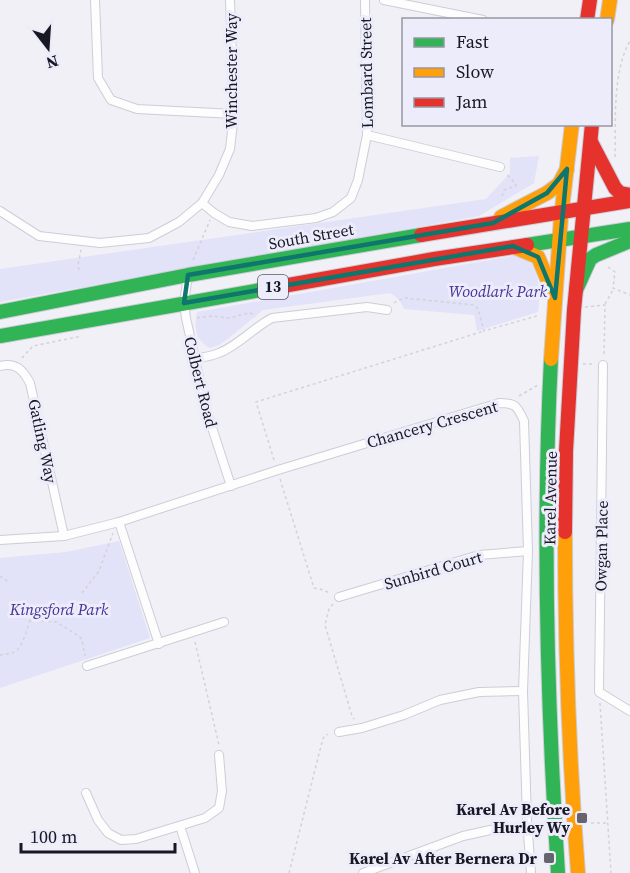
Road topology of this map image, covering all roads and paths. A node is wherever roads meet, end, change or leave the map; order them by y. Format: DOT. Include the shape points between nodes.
graph roads {
  1 [pos="95,0"];
  2 [pos="230,0"];
  3 [pos="365,0"];
  4 [pos="384,0"];
  5 [pos="590,0"];
  6 [pos="610,0"];
  7 [pos="473,18"];
  8 [pos="587,18"];
  9 [pos="607,18"];
  10 [pos="630,41"];
  11 [pos="234,114"];
  12 [pos="573,126"];
  13 [pos="592,126"];
  14 [pos="368,135"];
  15 [pos="591,142"];
  16 [pos="615,158"];
  17 [pos="500,167"];
  18 [pos="567,169"];
  19 [pos="630,195"];
  20 [pos="502,196"];
  21 [pos="630,201"];
  22 [pos="202,203"];
  23 [pos="585,207"];
  24 [pos="0,211"];
  25 [pos="563,212"];
  26 [pos="214,213"];
  27 [pos="493,223"];
  28 [pos="630,229"];
  29 [pos="582,237"];
  30 [pos="560,239"];
  31 [pos="83,241"];
  32 [pos="630,241"];
  33 [pos="513,246"];
  34 [pos="608,267"];
  35 [pos="79,270"];
  36 [pos="188,275"];
  37 [pos="613,288"];
  38 [pos="576,290"];
  39 [pos="630,295"];
  40 [pos="184,303"];
  41 [pos="555,304"];
  42 [pos="605,305"];
  43 [pos="574,308"];
  44 [pos="387,310"];
  45 [pos="0,312"];
  46 [pos="186,318"];
  47 [pos="261,324"];
  48 [pos="484,332"];
  49 [pos="87,335"];
  50 [pos="0,336"];
  51 [pos="195,358"];
  52 [pos="571,363"];
  53 [pos="603,365"];
  54 [pos="0,366"];
  55 [pos="17,367"];
  56 [pos="538,384"];
  57 [pos="511,403"];
  58 [pos="278,470"];
  59 [pos="231,486"];
  60 [pos="119,522"];
  61 [pos="63,536"];
  62 [pos="0,540"];
  63 [pos="528,551"];
  64 [pos="0,576"];
  65 [pos="10,583"];
  66 [pos="82,593"];
  67 [pos="339,597"];
  68 [pos="224,622"];
  69 [pos="192,632"];
  70 [pos="159,644"];
  71 [pos="0,655"];
  72 [pos="87,666"];
  73 [pos="523,691"];
  74 [pos="599,692"];
  75 [pos="630,711"];
  76 [pos="362,728"];
  77 [pos="339,732"];
  78 [pos="219,755"];
  79 [pos="86,794"];
  80 [pos="180,826"];
  81 [pos="527,830"];
  82 [pos="195,873"];
  83 [pos="289,873"];
  84 [pos="363,873"];
  85 [pos="531,873"];
  86 [pos="558,873"];
  87 [pos="578,873"];
  88 [pos="611,873"];
  1 -- 11 [label="street" via="98,78 111,100 137,109"];
  2 -- 11 [label="street, Winchester Way"];
  3 -- 14 [label="street, Lombard Street"];
  4 -- 7 [label="street"];
  5 -- 8 [label="main road"];
  6 -- 9 [label="main road"];
  10 -- 16 [label="path" via="617,78"];
  11 -- 22 [label="street, Winchester Way" via="230,149"];
  12 -- 18 [label="main road, Karel Avenue"];
  13 -- 15 [label="main road, Karel Avenue"];
  14 -- 17 [label="street"];
  14 -- 26 [label="street, Lombard Street" via="351,198 333,212 316,218 252,226 229,222"];
  15 -- 19 [label="main road" via="615,188"];
  15 -- 23 [label="main road, Karel Avenue"];
  17 -- 20 [label="path" via="516,186 504,190"];
  18 -- 25 [label="main road, Karel Avenue"];
  18 -- 27 [label="main road" via="559,184 547,193"];
  21 -- 23 [label="main road, South Street / 13"];
  22 -- 26 [label="street, Lombard Street"];
  22 -- 31 [label="street, Winchester Way" via="179,222 149,238"];
  23 -- 25 [label="main road, South Street / 13"];
  23 -- 29 [label="main road, Karel Avenue"];
  24 -- 31 [label="street, Winchester Way" via="39,236"];
  25 -- 27 [label="main road, South Street / 13"];
  25 -- 30 [label="main road, Karel Avenue"];
  26 -- 36 [label="path"];
  27 -- 36 [label="main road, South Street / 13"];
  28 -- 29 [label="main road, 13"];
  29 -- 30 [label="main road, 13"];
  29 -- 38 [label="main road, Karel Avenue"];
  30 -- 33 [label="main road, 13"];
  30 -- 41 [label="main road, Karel Avenue"];
  31 -- 35 [label="path"];
  32 -- 38 [label="main road" via="590,259"];
  33 -- 40 [label="main road, 13"];
  33 -- 41 [label="main road" via="538,257"];
  34 -- 37 [label="path" via="615,272"];
  36 -- 40 [label="street, Colbert Road"];
  36 -- 45 [label="main road, South Street / 13"];
  37 -- 39 [label="path"];
  37 -- 42 [label="path"];
  38 -- 43 [label="main road, Karel Avenue"];
  40 -- 46 [label="street, Colbert Road"];
  40 -- 50 [label="main road, 13"];
  41 -- 48 [label="path"];
  41 -- 86 [label="main road, Karel Avenue" via="550,369 546,629"];
  42 -- 43 [label="path"];
  42 -- 53 [label="path"];
  43 -- 52 [label="main road, Karel Avenue"];
  44 -- 47 [label="street" via="367,307 272,318"];
  44 -- 48 [label="path" via="405,298 470,304 478,309"];
  46 -- 47 [label="path" via="230,318 250,313"];
  46 -- 51 [label="street, Colbert Road"];
  47 -- 51 [label="street" via="218,354"];
  48 -- 58 [label="path" via="256,402"];
  49 -- 55 [label="path" via="33,346"];
  51 -- 59 [label="street, Colbert Road" via="206,409"];
  52 -- 53 [label="path"];
  52 -- 87 [label="main road, Karel Avenue" via="566,675"];
  53 -- 74 [label="street, Owgan Place"];
  54 -- 55 [label="street"];
  55 -- 61 [label="street, Gatling Way" via="30,383"];
  56 -- 57 [label="path"];
  57 -- 58 [label="street, Chancery Crescent" via="499,403"];
  57 -- 63 [label="street, Chancery Crescent" via="524,421"];
  58 -- 59 [label="street, Chancery Crescent"];
  58 -- 67 [label="path" via="314,588"];
  59 -- 60 [label="street, Chancery Crescent"];
  60 -- 61 [label="street, Chancery Crescent"];
  60 -- 66 [label="path" via="99,571"];
  60 -- 70 [label="street"];
  61 -- 62 [label="street, Chancery Crescent"];
  63 -- 67 [label="street, Sunbird Court" via="479,555"];
  63 -- 73 [label="street, Chancery Crescent"];
  64 -- 65 [label="path"];
  67 -- 76 [label="path" via="329,609 325,625 352,716"];
  68 -- 69 [label="street"];
  69 -- 70 [label="street"];
  69 -- 78 [label="path" via="219,741"];
  70 -- 72 [label="street"];
  71 -- 72 [label="path" via="18,649 31,619 56,622 82,640"];
  73 -- 76 [label="street" via="479,692 440,700"];
  73 -- 81 [label="street, Chancery Crescent"];
  74 -- 75 [label="street"];
  74 -- 88 [label="path"];
  76 -- 77 [label="street"];
  77 -- 83 [label="path" via="323,738"];
  78 -- 80 [label="street" via="219,808 205,818"];
  79 -- 80 [label="street" via="98,820 121,840"];
  80 -- 82 [label="street"];
  81 -- 84 [label="street" via="495,829 463,836"];
  81 -- 85 [label="street, Chancery Crescent"];
}
